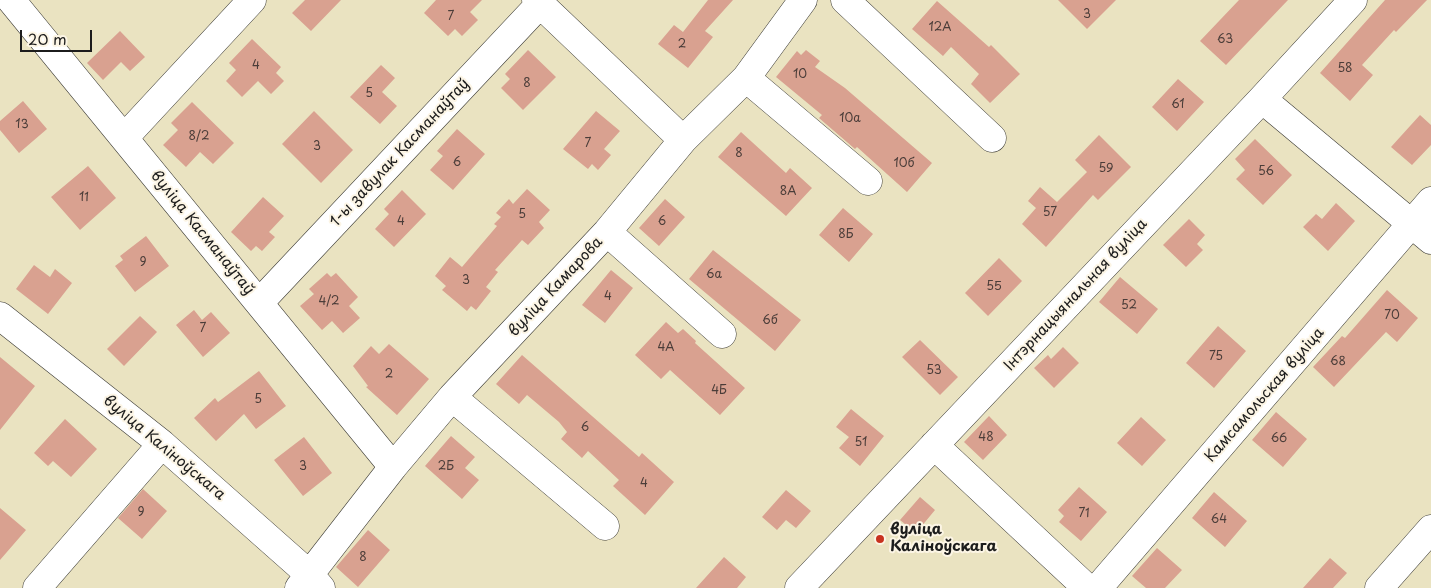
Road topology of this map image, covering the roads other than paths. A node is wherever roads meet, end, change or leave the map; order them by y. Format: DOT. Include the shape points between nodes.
graph roads {
  1 [pos="11,0"];
  2 [pos="252,0"];
  3 [pos="803,0"];
  4 [pos="845,0"];
  5 [pos="1353,0"];
  6 [pos="538,2"];
  7 [pos="746,78"];
  8 [pos="1262,99"];
  9 [pos="124,138"];
  10 [pos="992,138"];
  11 [pos="683,140"];
  12 [pos="868,181"];
  13 [pos="1431,201"];
  14 [pos="607,232"];
  15 [pos="1421,232"];
  16 [pos="259,303"];
  17 [pos="1,317"];
  18 [pos="722,334"];
  19 [pos="452,398"];
  20 [pos="162,444"];
  21 [pos="934,445"];
  22 [pos="393,467"];
  23 [pos="605,526"];
  24 [pos="1431,529"];
  25 [pos="310,584"];
  26 [pos="37,588"];
  27 [pos="798,588"];
  28 [pos="1087,588"];
  29 [pos="1098,588"];
  30 [pos="1379,588"];
  1 -- 9 [label="street, вуліца Касманаўтаў"];
  2 -- 9 [label="street"];
  3 -- 7 [label="street, вуліца Камарова"];
  4 -- 10 [label="street"];
  5 -- 8 [label="street, Інтэрнацыянальная вуліца"];
  6 -- 11 [label="street"];
  6 -- 16 [label="street, 1-ы завулак Касманаўтаў"];
  7 -- 11 [label="street, вуліца Камарова"];
  7 -- 12 [label="street"];
  8 -- 15 [label="street"];
  8 -- 21 [label="street, Інтэрнацыянальная вуліца"];
  9 -- 16 [label="street, вуліца Касманаўтаў"];
  11 -- 14 [label="street, вуліца Камарова"];
  13 -- 15 [label="street, Камсамольская вуліца"];
  14 -- 18 [label="street"];
  14 -- 19 [label="street, вуліца Камарова"];
  15 -- 29 [label="street, Камсамольская вуліца"];
  16 -- 22 [label="street, вуліца Касманаўтаў"];
  17 -- 20 [label="street, вуліца Каліноўскага"];
  19 -- 22 [label="street, вуліца Камарова"];
  19 -- 23 [label="street"];
  20 -- 25 [label="street, вуліца Каліноўскага"];
  20 -- 26 [label="street"];
  21 -- 27 [label="street, Інтэрнацыянальная вуліца"];
  21 -- 28 [label="street"];
  22 -- 25 [label="street, вуліца Камарова"];
  24 -- 30 [label="street"];
}
